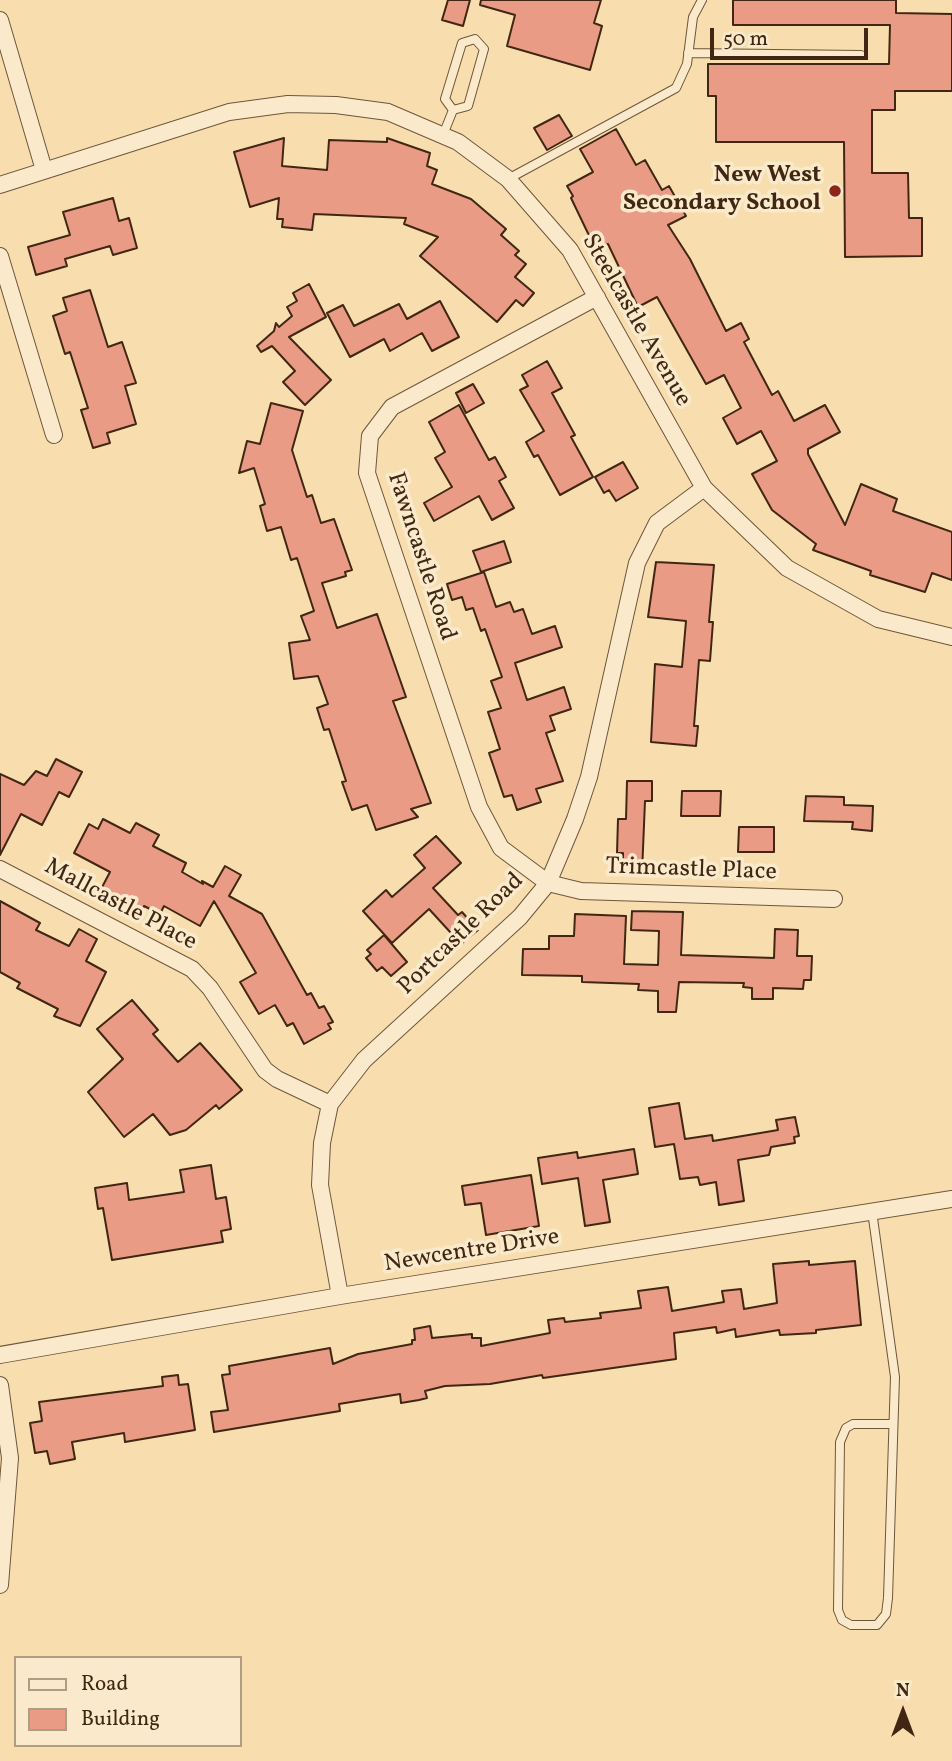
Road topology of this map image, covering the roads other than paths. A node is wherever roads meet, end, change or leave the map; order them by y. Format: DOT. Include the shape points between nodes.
graph roads {
  1 [pos="702,0"];
  2 [pos="0,20"];
  3 [pos="3,38"];
  4 [pos="688,54"];
  5 [pos="861,55"];
  6 [pos="453,110"];
  7 [pos="443,135"];
  8 [pos="44,170"];
  9 [pos="508,179"];
  10 [pos="0,185"];
  11 [pos="0,257"];
  12 [pos="597,297"];
  13 [pos="54,435"];
  14 [pos="704,488"];
  15 [pos="952,637"];
  16 [pos="0,869"];
  17 [pos="548,883"];
  18 [pos="834,899"];
  19 [pos="330,1104"];
  20 [pos="952,1199"];
  21 [pos="872,1210"];
  22 [pos="340,1296"];
  23 [pos="0,1355"];
  24 [pos="0,1385"];
  25 [pos="892,1424"];
  26 [pos="0,1586"];
  1 -- 4 [label="lane" via="693,17"];
  2 -- 3 [label="street"];
  3 -- 8 [label="street"];
  4 -- 5 [label="lane"];
  4 -- 9 [label="lane" via="676,88"];
  6 -- 6 [label="lane" via="445,99 462,43 475,39 484,49 468,106"];
  6 -- 7 [label="lane"];
  7 -- 8 [label="street, Steelcastle Avenue" via="388,113 288,104 229,113"];
  7 -- 9 [label="street, Steelcastle Avenue"];
  8 -- 10 [label="street, Steelcastle Avenue"];
  9 -- 12 [label="street, Steelcastle Avenue" via="570,250"];
  11 -- 13 [label="street"];
  12 -- 14 [label="street, Steelcastle Avenue"];
  12 -- 17 [label="street, Fawncastle Road" via="392,407 371,432 367,452 367,474 479,807 501,848"];
  14 -- 15 [label="street, Steelcastle Avenue" via="787,568 877,619"];
  14 -- 17 [label="street, Portcastle Road" via="657,523 637,563 589,777"];
  16 -- 19 [label="street, Mallcastle Place" via="192,969 265,1070"];
  17 -- 18 [label="street, Trimcastle Place" via="581,891"];
  17 -- 19 [label="street, Portcastle Road" via="520,917 364,1060"];
  19 -- 22 [label="street, Portcastle Road" via="320,1185"];
  20 -- 21 [label="street, Newcentre Drive"];
  21 -- 22 [label="street, Newcentre Drive"];
  21 -- 25 [label="lane" via="895,1377"];
  22 -- 23 [label="street, Newcentre Drive"];
  24 -- 26 [label="street" via="10,1458"];
  25 -- 25 [label="lane" via="887,1610 877,1625 851,1625 842,1620 838,1610 840,1442 853,1424"];
}
